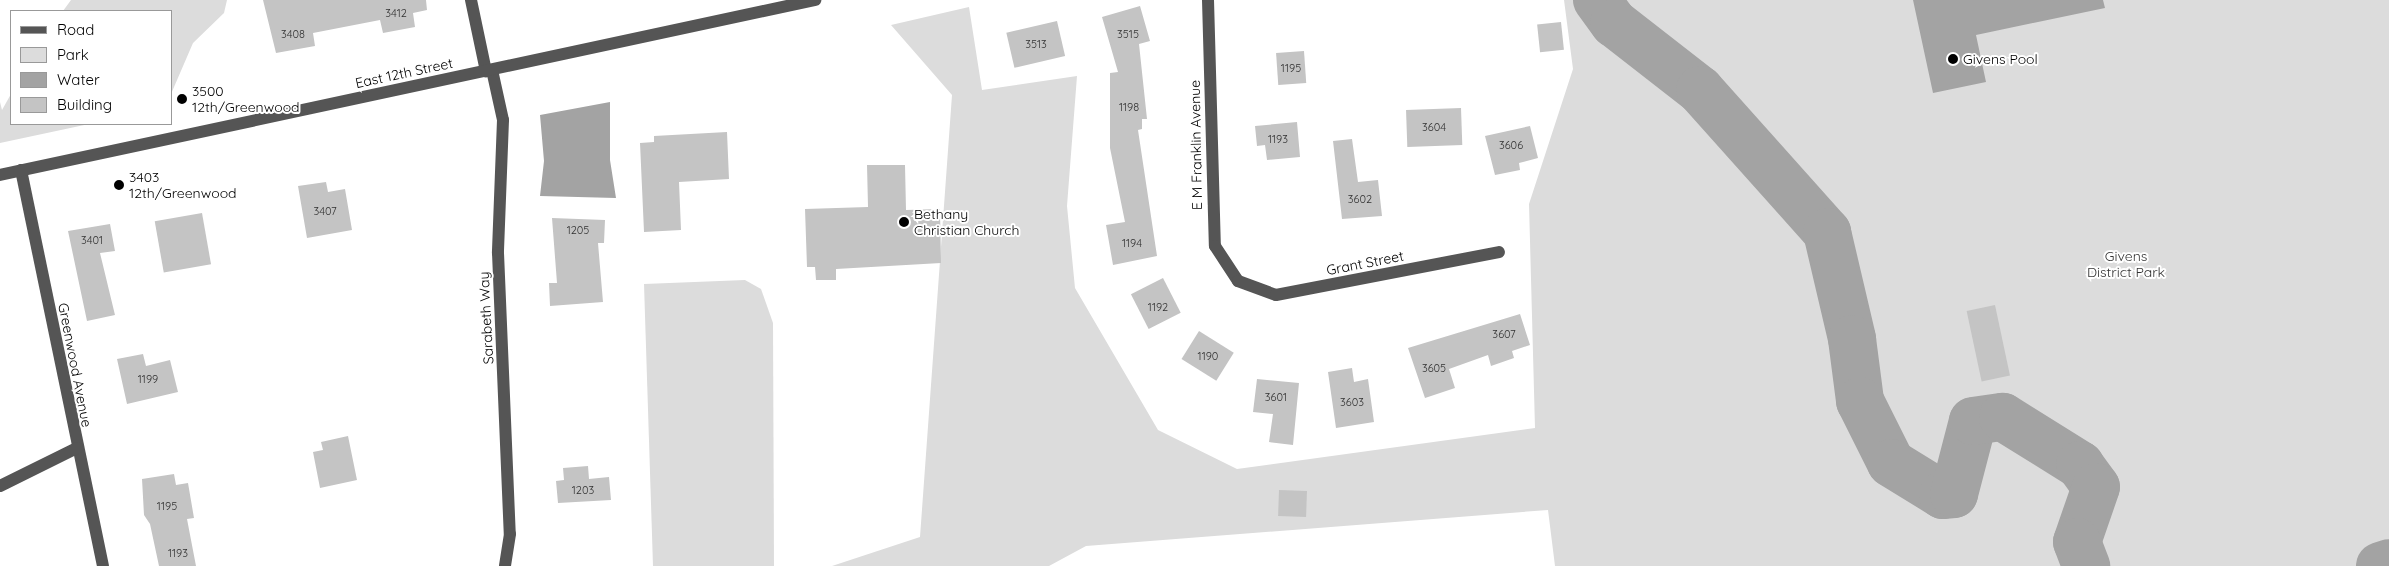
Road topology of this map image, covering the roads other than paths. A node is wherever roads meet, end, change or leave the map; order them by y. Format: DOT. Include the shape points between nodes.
graph roads {
  1 [pos="471,0"];
  2 [pos="815,0"];
  3 [pos="1208,0"];
  4 [pos="489,70"];
  5 [pos="21,170"];
  6 [pos="0,175"];
  7 [pos="1500,252"];
  8 [pos="1238,281"];
  9 [pos="77,448"];
  10 [pos="0,486"];
  11 [pos="103,566"];
  12 [pos="505,566"];
  1 -- 4 [label="street"];
  2 -- 4 [label="street, East 12th Street"];
  3 -- 8 [label="street, E M Franklin Avenue" via="1215,246"];
  4 -- 5 [label="street, East 12th Street"];
  4 -- 12 [label="street, Sarabeth Way" via="503,120 498,252 510,534"];
  5 -- 6 [label="street, East 12th Street"];
  5 -- 9 [label="street, Greenwood Avenue"];
  7 -- 8 [label="street, Grant Street" via="1276,295"];
  9 -- 10 [label="street"];
  9 -- 11 [label="street, Greenwood Avenue"];
}
